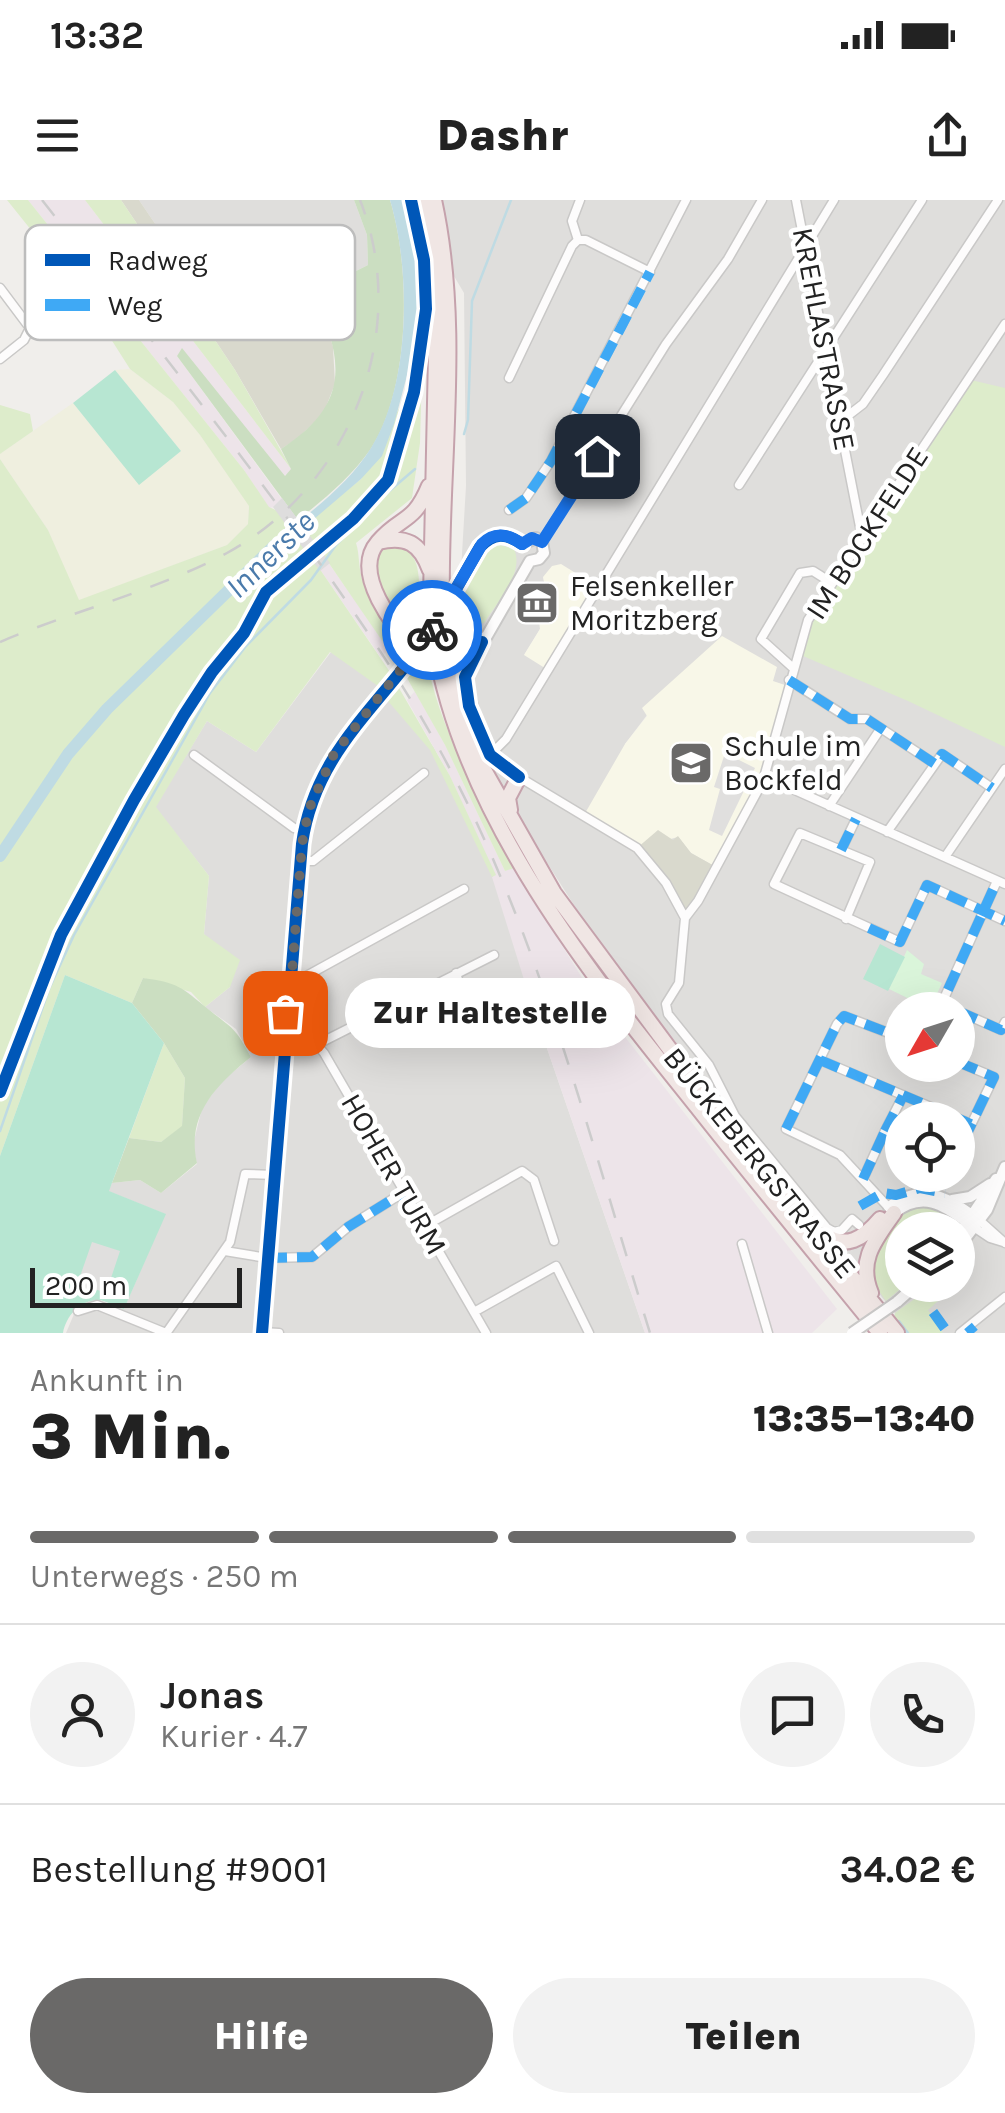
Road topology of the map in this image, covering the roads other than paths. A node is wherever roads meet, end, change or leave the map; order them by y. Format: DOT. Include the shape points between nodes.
graph roads {
  1 [pos="423,200"];
  2 [pos="434,200"];
  3 [pos="580,200"];
  4 [pos="686,200"];
  5 [pos="762,200"];
  6 [pos="796,200"];
  7 [pos="834,200"];
  8 [pos="922,200"];
  9 [pos="998,200"];
  10 [pos="578,240"];
  11 [pos="806,246"];
  12 [pos="650,272"];
  13 [pos="0,288"];
  14 [pos="25,318"];
  15 [pos="1005,324"];
  16 [pos="25,338"];
  17 [pos="824,349"];
  18 [pos="0,358"];
  19 [pos="509,378"];
  20 [pos="841,421"];
  21 [pos="434,476"];
  22 [pos="738,485"];
  23 [pos="509,510"];
  24 [pos="862,537"];
  25 [pos="378,542"];
  26 [pos="542,542"];
  27 [pos="522,544"];
  28 [pos="530,561"];
  29 [pos="832,583"];
  30 [pos="439,610"];
  31 [pos="397,625"];
  32 [pos="482,642"];
  33 [pos="417,650"];
  34 [pos="792,667"];
  35 [pos="790,680"];
  36 [pos="881,728"];
  37 [pos="194,755"];
  38 [pos="490,755"];
  39 [pos="935,764"];
  40 [pos="1004,772"];
  41 [pos="424,773"];
  42 [pos="519,778"];
  43 [pos="763,781"];
  44 [pos="992,788"];
  45 [pos="829,806"];
  46 [pos="856,818"];
  47 [pos="514,826"];
  48 [pos="304,830"];
  49 [pos="887,832"];
  50 [pos="841,850"];
  51 [pos="945,857"];
  52 [pos="300,861"];
  53 [pos="1001,882"];
  54 [pos="464,890"];
  55 [pos="984,911"];
  56 [pos="684,918"];
  57 [pos="846,919"];
  58 [pos="1005,921"];
  59 [pos="494,954"];
  60 [pos="456,973"];
  61 [pos="291,982"];
  62 [pos="947,992"];
  63 [pos="975,1018"];
  64 [pos="1005,1022"];
  65 [pos="287,1030"];
  66 [pos="885,1032"];
  67 [pos="506,1036"];
  68 [pos="318,1044"];
  69 [pos="820,1060"];
  70 [pos="975,1069"];
  71 [pos="903,1096"];
  72 [pos="900,1102"];
  73 [pos="918,1102"];
  74 [pos="975,1116"];
  75 [pos="885,1131"];
  76 [pos="1005,1164"];
  77 [pos="275,1174"];
  78 [pos="862,1179"];
  79 [pos="994,1181"];
  80 [pos="404,1192"];
  81 [pos="950,1200"];
  82 [pos="892,1210"];
  83 [pos="954,1212"];
  84 [pos="963,1212"];
  85 [pos="975,1220"];
  86 [pos="975,1221"];
  87 [pos="975,1223"];
  88 [pos="975,1223"];
  89 [pos="810,1225"];
  90 [pos="859,1225"];
  91 [pos="424,1226"];
  92 [pos="990,1238"];
  93 [pos="554,1240"];
  94 [pos="975,1243"];
  95 [pos="1005,1243"];
  96 [pos="742,1244"];
  97 [pos="225,1251"];
  98 [pos="267,1258"];
  99 [pos="1005,1297"];
  100 [pos="896,1302"];
  101 [pos="876,1307"];
  102 [pos="78,1311"];
  103 [pos="474,1312"];
  104 [pos="167,1332"];
  105 [pos="262,1332"];
  106 [pos="280,1333"];
  107 [pos="486,1333"];
  108 [pos="589,1333"];
  109 [pos="768,1333"];
  110 [pos="852,1333"];
  111 [pos="880,1333"];
  112 [pos="897,1333"];
  113 [pos="960,1333"];
  1 -- 21 [label="highway, BÜCKEBERGSTRASSE" via="436,290"];
  2 -- 30 [label="highway, BÜCKEBERGSTRASSE" via="448,328"];
  3 -- 10 [label="street" via="572,221"];
  4 -- 12 [label="street"];
  5 -- 26 [label="street"];
  6 -- 11 [label="street, KREHLASTRASSE"];
  7 -- 11 [label="street"];
  8 -- 17 [label="street"];
  9 -- 20 [label="street" via="863,404"];
  10 -- 12 [label="street"];
  10 -- 19 [label="street"];
  11 -- 17 [label="street, KREHLASTRASSE"];
  11 -- 38 [label="street"];
  12 -- 23 [label="street" via="550,461 526,498"];
  13 -- 14 [label="street"];
  15 -- 24 [label="street, IM BOCKFELDE"];
  16 -- 18 [label="street"];
  17 -- 20 [label="street, KREHLASTRASSE"];
  17 -- 22 [label="street"];
  20 -- 24 [label="street, KREHLASTRASSE"];
  21 -- 25 [label="highway" via="417,511"];
  21 -- 30 [label="highway, BÜCKEBERGSTRASSE"];
  24 -- 29 [label="street, IM BOCKFELDE"];
  25 -- 30 [label="highway" via="398,538 423,554"];
  25 -- 31 [label="highway" via="368,557 370,577"];
  26 -- 27 [label="street"];
  26 -- 28 [label="street" via="542,556"];
  27 -- 28 [label="street"];
  27 -- 30 [label="street" via="506,535 487,539"];
  28 -- 32 [label="street"];
  29 -- 34 [label="street, IM BOCKFELDE" via="808,620"];
  29 -- 34 [label="street" via="813,570 800,573 760,639"];
  30 -- 31 [label="highway" via="424,628"];
  30 -- 32 [label="highway" via="460,632"];
  30 -- 33 [label="street"];
  30 -- 47 [label="highway, BÜCKEBERGSTRASSE" via="466,732"];
  30 -- 111 [label="highway, BÜCKEBERGSTRASSE" via="445,698 470,768 544,898 636,1030"];
  31 -- 33 [label="highway"];
  32 -- 38 [label="street" via="465,691"];
  33 -- 48 [label="street" via="334,754"];
  34 -- 35 [label="street, IM BOCKFELDE"];
  35 -- 36 [label="street" via="850,719 867,718"];
  35 -- 43 [label="street, IM BOCKFELDE"];
  36 -- 39 [label="street"];
  36 -- 45 [label="street"];
  37 -- 48 [label="street"];
  38 -- 42 [label="street"];
  39 -- 44 [label="street" via="942,754"];
  39 -- 49 [label="street"];
  40 -- 44 [label="street"];
  41 -- 52 [label="street" via="313,861"];
  42 -- 47 [label="highway" via="508,798"];
  42 -- 56 [label="street" via="637,848"];
  43 -- 45 [label="street"];
  43 -- 56 [label="street, IM BOCKFELDE"];
  44 -- 51 [label="street"];
  45 -- 46 [label="street"];
  46 -- 49 [label="street"];
  46 -- 50 [label="street"];
  47 -- 89 [label="highway, BÜCKEBERGSTRASSE" via="605,966"];
  48 -- 52 [label="street"];
  49 -- 51 [label="street"];
  50 -- 57 [label="street" via="870,862"];
  50 -- 57 [label="street" via="800,833 774,884"];
  51 -- 53 [label="street"];
  52 -- 61 [label="street"];
  53 -- 55 [label="street"];
  54 -- 61 [label="street"];
  55 -- 57 [label="street" via="926,885 900,942"];
  55 -- 58 [label="street"];
  55 -- 62 [label="street"];
  56 -- 90 [label="street" via="679,983 666,1004 668,1014 709,1065 736,1116 827,1228 842,1230 852,1218"];
  59 -- 60 [label="street"];
  60 -- 67 [label="street" via="474,1032 498,1028"];
  60 -- 68 [label="street"];
  61 -- 65 [label="street"];
  63 -- 64 [label="street" via="1002,1030"];
  65 -- 68 [label="street"];
  65 -- 77 [label="street"];
  66 -- 69 [label="street" via="844,1016"];
  68 -- 80 [label="street, HOHER TURM"];
  69 -- 71 [label="street"];
  69 -- 78 [label="street" via="786,1129 840,1154"];
  70 -- 74 [label="street" via="994,1077"];
  71 -- 72 [label="street"];
  71 -- 73 [label="street"];
  75 -- 78 [label="street"];
  76 -- 79 [label="street"];
  76 -- 86 [label="street" via="996,1196"];
  77 -- 97 [label="street" via="245,1174"];
  77 -- 98 [label="street"];
  78 -- 82 [label="street"];
  79 -- 81 [label="street" via="970,1197"];
  79 -- 85 [label="street"];
  80 -- 91 [label="street, HOHER TURM"];
  80 -- 98 [label="street" via="312,1257"];
  81 -- 82 [label="street" via="913,1193"];
  81 -- 84 [label="street"];
  82 -- 83 [label="street" via="930,1200"];
  82 -- 89 [label="highway" via="852,1242 834,1241"];
  82 -- 101 [label="highway" via="866,1260"];
  87 -- 92 [label="street"];
  88 -- 95 [label="street"];
  89 -- 101 [label="highway, BÜCKEBERGSTRASSE"];
  91 -- 93 [label="street" via="522,1170 534,1180"];
  91 -- 103 [label="street, HOHER TURM"];
  92 -- 94 [label="street"];
  92 -- 95 [label="street"];
  96 -- 109 [label="street"];
  97 -- 98 [label="street"];
  97 -- 104 [label="street"];
  98 -- 105 [label="street"];
  99 -- 113 [label="street"];
  100 -- 110 [label="street, bridge"];
  101 -- 112 [label="highway, BÜCKEBERGSTRASSE"];
  102 -- 104 [label="street" via="97,1305"];
  103 -- 107 [label="street, HOHER TURM"];
  103 -- 108 [label="street" via="556,1266"];
  105 -- 106 [label="street"];
}
